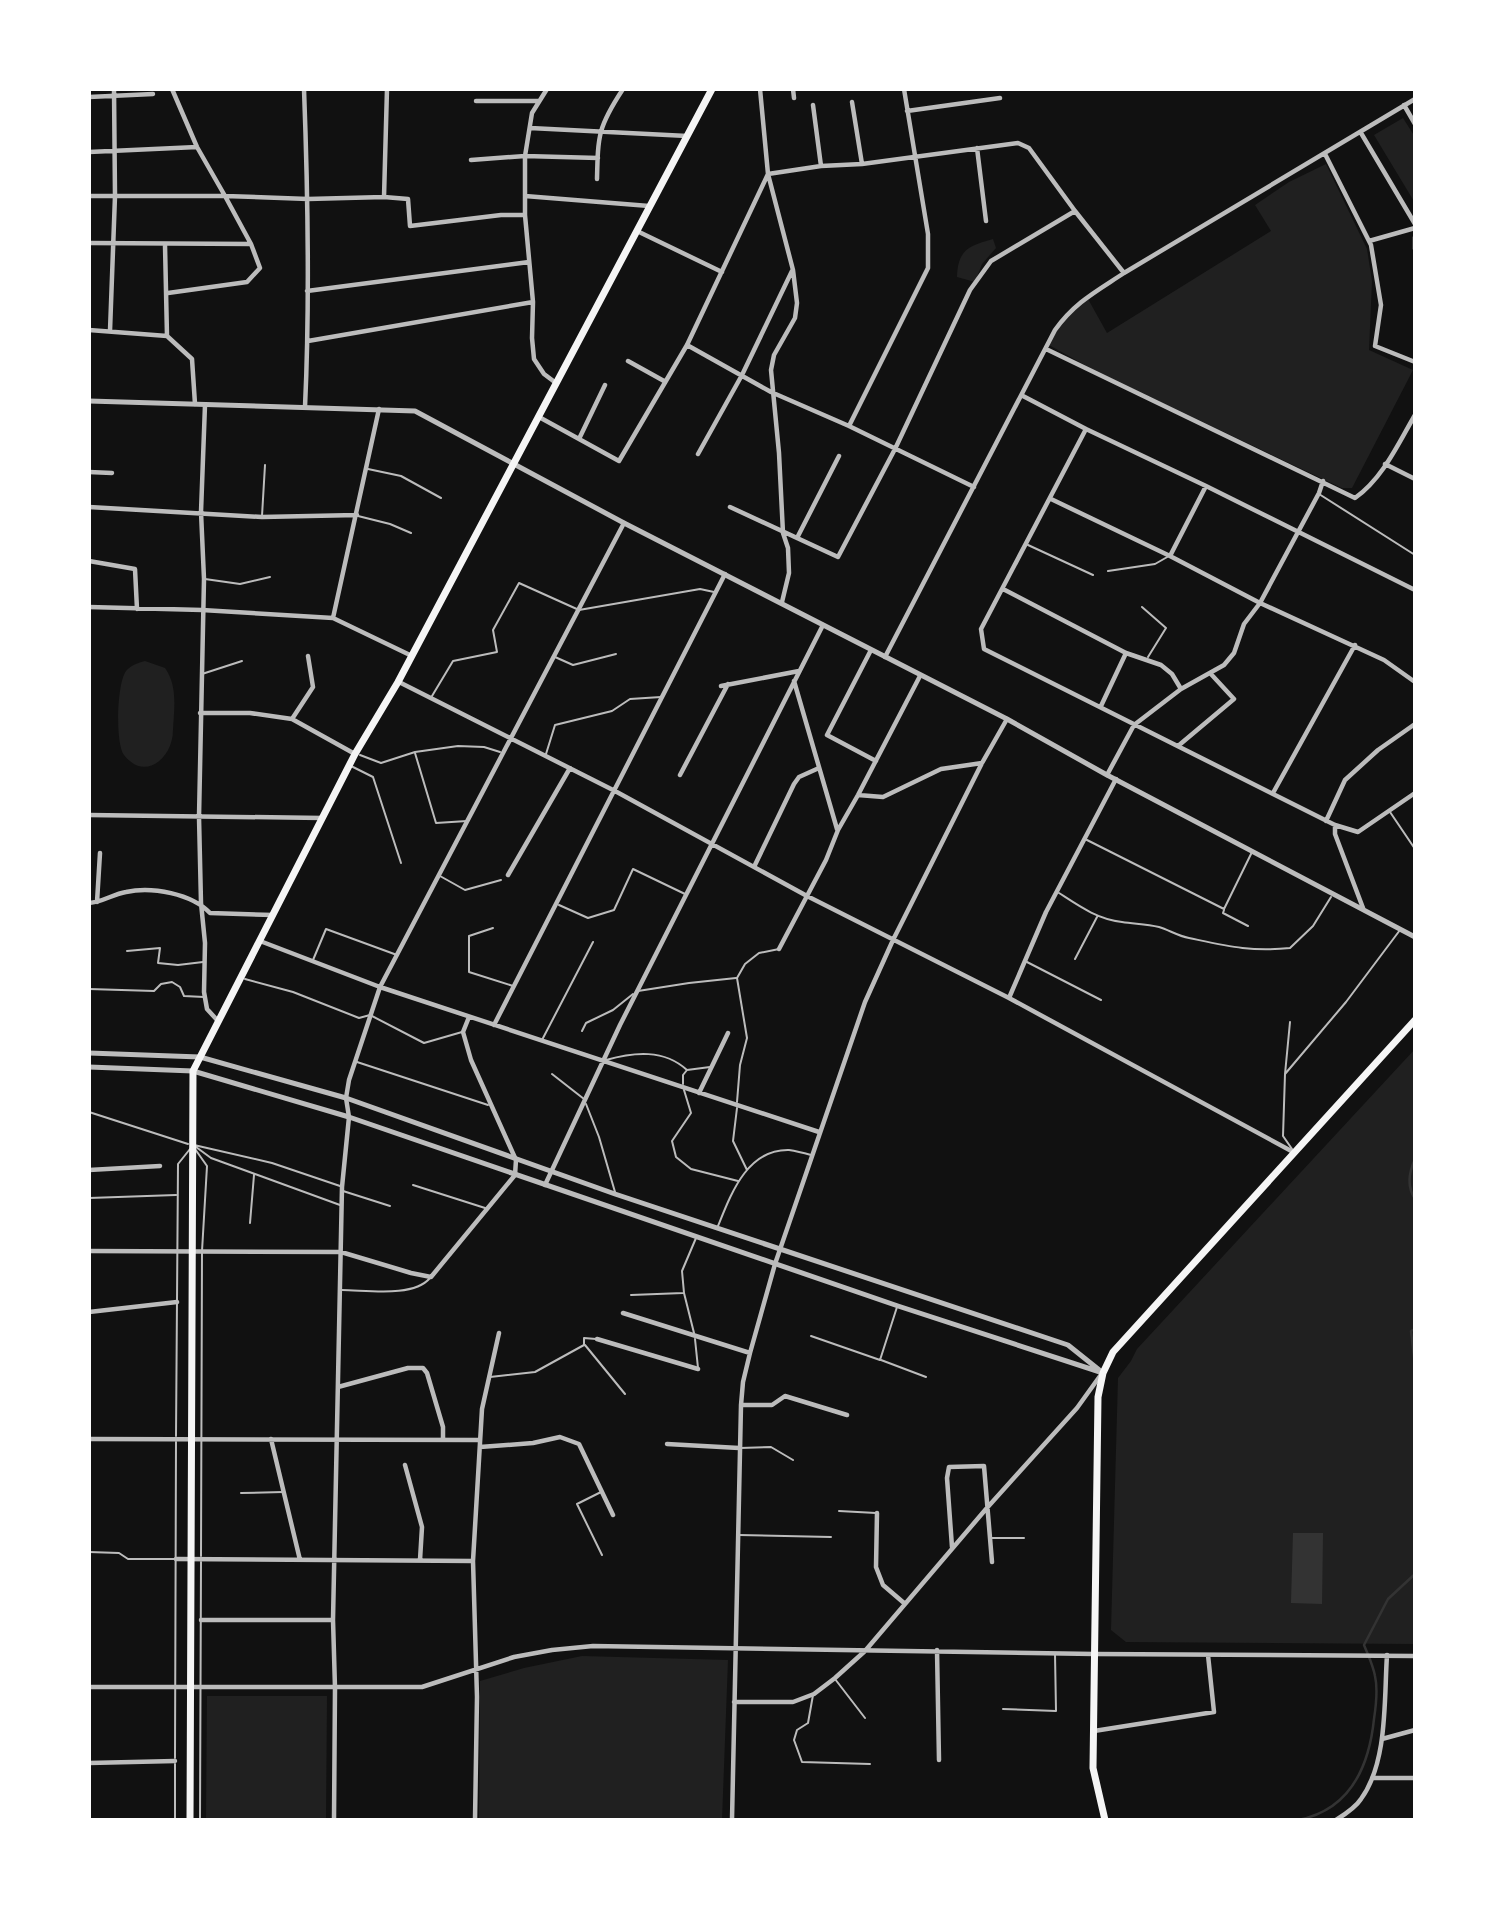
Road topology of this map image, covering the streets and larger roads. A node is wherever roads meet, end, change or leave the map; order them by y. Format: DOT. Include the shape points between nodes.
graph roads {
  1 [pos="114,89"];
  2 [pos="172,89"];
  3 [pos="304,89"];
  4 [pos="387,89"];
  5 [pos="547,89"];
  6 [pos="623,89"];
  7 [pos="712,89"];
  8 [pos="761,89"];
  9 [pos="793,89"];
  10 [pos="904,89"];
  11 [pos="153,94"];
  12 [pos="89,97"];
  13 [pos="114,97"];
  14 [pos="794,98"];
  15 [pos="1000,98"];
  16 [pos="1415,99"];
  17 [pos="476,101"];
  18 [pos="540,101"];
  19 [pos="852,102"];
  20 [pos="813,105"];
  21 [pos="1404,106"];
  22 [pos="906,111"];
  23 [pos="1415,124"];
  24 [pos="530,128"];
  25 [pos="599,132"];
  26 [pos="1361,132"];
  27 [pos="687,136"];
  28 [pos="197,147"];
  29 [pos="977,148"];
  30 [pos="113,151"];
  31 [pos="89,152"];
  32 [pos="1325,154"];
  33 [pos="525,156"];
  34 [pos="598,158"];
  35 [pos="914,158"];
  36 [pos="471,160"];
  37 [pos="862,164"];
  38 [pos="821,166"];
  39 [pos="768,174"];
  40 [pos="597,178"];
  41 [pos="115,196"];
  42 [pos="225,196"];
  43 [pos="525,196"];
  44 [pos="89,197"];
  45 [pos="384,197"];
  46 [pos="308,199"];
  47 [pos="650,206"];
  48 [pos="1075,211"];
  49 [pos="525,215"];
  50 [pos="986,222"];
  51 [pos="1415,226"];
  52 [pos="637,232"];
  53 [pos="1415,237"];
  54 [pos="1368,241"];
  55 [pos="89,243"];
  56 [pos="112,244"];
  57 [pos="251,244"];
  58 [pos="165,245"];
  59 [pos="1415,249"];
  60 [pos="529,262"];
  61 [pos="793,270"];
  62 [pos="722,272"];
  63 [pos="1124,273"];
  64 [pos="307,290"];
  65 [pos="168,293"];
  66 [pos="533,302"];
  67 [pos="89,330"];
  68 [pos="110,331"];
  69 [pos="167,335"];
  70 [pos="308,341"];
  71 [pos="687,345"];
  72 [pos="1046,349"];
  73 [pos="628,361"];
  74 [pos="1415,362"];
  75 [pos="741,375"];
  76 [pos="664,381"];
  77 [pos="556,383"];
  78 [pos="605,385"];
  79 [pos="771,393"];
  80 [pos="1023,396"];
  81 [pos="89,401"];
  82 [pos="195,404"];
  83 [pos="205,405"];
  84 [pos="305,407"];
  85 [pos="379,409"];
  86 [pos="1415,415"];
  87 [pos="538,416"];
  88 [pos="849,426"];
  89 [pos="1086,429"];
  90 [pos="579,439"];
  91 [pos="895,449"];
  92 [pos="698,454"];
  93 [pos="839,456"];
  94 [pos="1385,464"];
  95 [pos="513,465"];
  96 [pos="89,472"];
  97 [pos="112,473"];
  98 [pos="1415,479"];
  99 [pos="1322,481"];
  100 [pos="1206,486"];
  101 [pos="974,487"];
  102 [pos="1051,499"];
  103 [pos="89,507"];
  104 [pos="730,507"];
  105 [pos="201,512"];
  106 [pos="358,515"];
  107 [pos="624,523"];
  108 [pos="1298,532"];
  109 [pos="783,533"];
  110 [pos="797,538"];
  111 [pos="1170,556"];
  112 [pos="89,561"];
  113 [pos="725,573"];
  114 [pos="1003,589"];
  115 [pos="1415,590"];
  116 [pos="782,602"];
  117 [pos="1260,603"];
  118 [pos="89,607"];
  119 [pos="137,609"];
  120 [pos="202,610"];
  121 [pos="333,618"];
  122 [pos="823,625"];
  123 [pos="1355,645"];
  124 [pos="871,650"];
  125 [pos="1126,653"];
  126 [pos="308,656"];
  127 [pos="412,656"];
  128 [pos="885,658"];
  129 [pos="799,671"];
  130 [pos="1210,673"];
  131 [pos="920,676"];
  132 [pos="794,681"];
  133 [pos="398,682"];
  134 [pos="1415,682"];
  135 [pos="728,684"];
  136 [pos="721,685"];
  137 [pos="1181,689"];
  138 [pos="1101,706"];
  139 [pos="200,713"];
  140 [pos="292,719"];
  141 [pos="1007,719"];
  142 [pos="1415,724"];
  143 [pos="1133,725"];
  144 [pos="512,738"];
  145 [pos="1178,746"];
  146 [pos="355,754"];
  147 [pos="876,761"];
  148 [pos="982,763"];
  149 [pos="570,768"];
  150 [pos="819,768"];
  151 [pos="680,775"];
  152 [pos="1107,775"];
  153 [pos="1116,779"];
  154 [pos="615,791"];
  155 [pos="1273,793"];
  156 [pos="1415,793"];
  157 [pos="858,795"];
  158 [pos="89,815"];
  159 [pos="199,817"];
  160 [pos="322,818"];
  161 [pos="1326,821"];
  162 [pos="1335,825"];
  163 [pos="838,830"];
  164 [pos="712,843"];
  165 [pos="100,853"];
  166 [pos="754,867"];
  167 [pos="508,875"];
  168 [pos="807,896"];
  169 [pos="97,902"];
  170 [pos="89,903"];
  171 [pos="201,904"];
  172 [pos="1363,908"];
  173 [pos="274,915"];
  174 [pos="1415,937"];
  175 [pos="893,940"];
  176 [pos="260,941"];
  177 [pos="779,949"];
  178 [pos="380,988"];
  179 [pos="1009,998"];
  180 [pos="469,1017"];
  181 [pos="1415,1020"];
  182 [pos="218,1021"];
  183 [pos="494,1025"];
  184 [pos="728,1033"];
  185 [pos="89,1054"];
  186 [pos="200,1057"];
  187 [pos="603,1061"];
  188 [pos="89,1067"];
  189 [pos="193,1071"];
  190 [pos="699,1093"];
  191 [pos="346,1098"];
  192 [pos="349,1117"];
  193 [pos="819,1132"];
  194 [pos="1295,1153"];
  195 [pos="516,1160"];
  196 [pos="160,1166"];
  197 [pos="89,1170"];
  198 [pos="550,1172"];
  199 [pos="515,1175"];
  200 [pos="545,1186"];
  201 [pos="779,1250"];
  202 [pos="89,1251"];
  203 [pos="191,1251"];
  204 [pos="341,1252"];
  205 [pos="775,1264"];
  206 [pos="177,1302"];
  207 [pos="89,1312"];
  208 [pos="623,1313"];
  209 [pos="499,1333"];
  210 [pos="597,1339"];
  211 [pos="750,1353"];
  212 [pos="698,1369"];
  213 [pos="1103,1373"];
  214 [pos="338,1387"];
  215 [pos="741,1405"];
  216 [pos="847,1415"];
  217 [pos="191,1438"];
  218 [pos="89,1439"];
  219 [pos="271,1439"];
  220 [pos="337,1441"];
  221 [pos="443,1441"];
  222 [pos="480,1443"];
  223 [pos="667,1444"];
  224 [pos="739,1448"];
  225 [pos="405,1465"];
  226 [pos="986,1509"];
  227 [pos="877,1513"];
  228 [pos="613,1515"];
  229 [pos="952,1548"];
  230 [pos="176,1559"];
  231 [pos="191,1559"];
  232 [pos="300,1560"];
  233 [pos="334,1560"];
  234 [pos="419,1560"];
  235 [pos="474,1561"];
  236 [pos="992,1562"];
  237 [pos="904,1604"];
  238 [pos="201,1620"];
  239 [pos="333,1620"];
  240 [pos="735,1649"];
  241 [pos="937,1650"];
  242 [pos="865,1651"];
  243 [pos="1094,1654"];
  244 [pos="1208,1655"];
  245 [pos="1387,1655"];
  246 [pos="1415,1656"];
  247 [pos="475,1669"];
  248 [pos="190,1686"];
  249 [pos="89,1687"];
  250 [pos="335,1688"];
  251 [pos="734,1702"];
  252 [pos="1415,1730"];
  253 [pos="1093,1731"];
  254 [pos="1382,1739"];
  255 [pos="939,1760"];
  256 [pos="175,1761"];
  257 [pos="89,1763"];
  258 [pos="1372,1778"];
  259 [pos="1415,1778"];
  260 [pos="190,1820"];
  261 [pos="334,1820"];
  262 [pos="475,1820"];
  263 [pos="732,1820"];
  264 [pos="1105,1820"];
  265 [pos="1336,1820"];
  1 -- 13 [label="street"];
  2 -- 28 [label="street"];
  3 -- 46 [label="street"];
  4 -- 45 [label="street"];
  5 -- 18 [label="street"];
  6 -- 25 [label="street"];
  7 -- 27 [label="main road"];
  8 -- 39 [label="street"];
  9 -- 14 [label="street"];
  10 -- 22 [label="street"];
  11 -- 13 [label="street"];
  12 -- 13 [label="street"];
  13 -- 30 [label="street"];
  15 -- 22 [label="street"];
  16 -- 21 [label="street"];
  17 -- 18 [label="street"];
  18 -- 24 [label="street"];
  19 -- 37 [label="street"];
  20 -- 38 [label="street"];
  21 -- 23 [label="street"];
  21 -- 26 [label="street"];
  22 -- 35 [label="street"];
  24 -- 25 [label="street"];
  24 -- 33 [label="street"];
  25 -- 27 [label="street"];
  25 -- 34 [label="street"];
  26 -- 32 [label="street"];
  26 -- 51 [label="street"];
  27 -- 47 [label="main road"];
  28 -- 30 [label="street"];
  28 -- 42 [label="street"];
  29 -- 35 [label="street"];
  29 -- 48 [label="street" via="1018,143 1029,148"];
  29 -- 50 [label="street"];
  30 -- 31 [label="street"];
  30 -- 41 [label="street"];
  32 -- 54 [label="street"];
  32 -- 63 [label="street"];
  33 -- 34 [label="street"];
  33 -- 36 [label="street"];
  33 -- 43 [label="street"];
  34 -- 40 [label="street"];
  35 -- 37 [label="street"];
  35 -- 88 [label="street" via="928,234 929,268"];
  37 -- 38 [label="street"];
  38 -- 39 [label="street"];
  39 -- 61 [label="street"];
  39 -- 62 [label="street"];
  41 -- 42 [label="street"];
  41 -- 44 [label="street"];
  41 -- 56 [label="street"];
  42 -- 46 [label="street"];
  42 -- 57 [label="street"];
  43 -- 47 [label="street"];
  43 -- 49 [label="street"];
  45 -- 46 [label="street"];
  45 -- 49 [label="street" via="408,199 410,226"];
  46 -- 64 [label="street"];
  47 -- 52 [label="main road"];
  48 -- 63 [label="street"];
  48 -- 91 [label="street" via="991,261 970,290"];
  49 -- 60 [label="street"];
  51 -- 54 [label="street"];
  52 -- 62 [label="street"];
  52 -- 77 [label="main road"];
  53 -- 59 [label="street"];
  54 -- 74 [label="street" via="1381,305 1375,346"];
  55 -- 56 [label="street"];
  56 -- 58 [label="street"];
  56 -- 68 [label="street"];
  57 -- 58 [label="street"];
  57 -- 65 [label="street" via="260,268 247,282"];
  58 -- 65 [label="street"];
  60 -- 64 [label="street"];
  60 -- 66 [label="street"];
  61 -- 75 [label="street"];
  61 -- 79 [label="street" via="797,303 774,355"];
  62 -- 71 [label="street"];
  63 -- 72 [label="street" via="1068,312"];
  64 -- 70 [label="street"];
  65 -- 69 [label="street"];
  66 -- 70 [label="street"];
  66 -- 77 [label="street" via="534,359"];
  67 -- 68 [label="street"];
  68 -- 69 [label="street"];
  69 -- 82 [label="street" via="192,359"];
  70 -- 84 [label="street"];
  71 -- 75 [label="street"];
  71 -- 76 [label="street"];
  72 -- 80 [label="street"];
  72 -- 99 [label="street"];
  73 -- 76 [label="street"];
  75 -- 79 [label="street"];
  75 -- 92 [label="street"];
  76 -- 90 [label="street" via="620,461"];
  77 -- 87 [label="main road"];
  78 -- 90 [label="street"];
  79 -- 88 [label="street"];
  79 -- 109 [label="street"];
  80 -- 89 [label="street"];
  80 -- 101 [label="street"];
  81 -- 82 [label="street"];
  82 -- 83 [label="street"];
  83 -- 84 [label="street"];
  83 -- 105 [label="street"];
  84 -- 85 [label="street"];
  85 -- 95 [label="street" via="415,411"];
  85 -- 106 [label="street"];
  86 -- 94 [label="street"];
  87 -- 90 [label="street"];
  87 -- 95 [label="main road"];
  88 -- 91 [label="street"];
  89 -- 100 [label="street"];
  89 -- 102 [label="street"];
  91 -- 101 [label="street"];
  91 -- 110 [label="street" via="838,557"];
  93 -- 110 [label="street"];
  94 -- 98 [label="street"];
  94 -- 99 [label="street" via="1369,488 1355,498"];
  95 -- 107 [label="street"];
  95 -- 127 [label="main road"];
  96 -- 97 [label="street"];
  99 -- 108 [label="street"];
  100 -- 108 [label="street"];
  100 -- 111 [label="street"];
  101 -- 128 [label="street"];
  102 -- 111 [label="street"];
  102 -- 114 [label="street"];
  103 -- 105 [label="street"];
  104 -- 109 [label="street"];
  105 -- 106 [label="street" via="262,517"];
  105 -- 120 [label="street"];
  106 -- 121 [label="street"];
  107 -- 113 [label="street"];
  107 -- 144 [label="street"];
  108 -- 115 [label="street"];
  108 -- 117 [label="street"];
  109 -- 110 [label="street"];
  109 -- 116 [label="street" via="789,573"];
  111 -- 117 [label="street"];
  112 -- 119 [label="street" via="135,569"];
  113 -- 116 [label="street"];
  113 -- 154 [label="street"];
  114 -- 125 [label="street"];
  114 -- 138 [label="street" via="981,629 984,649"];
  116 -- 122 [label="street"];
  117 -- 123 [label="street"];
  117 -- 130 [label="street" via="1244,624 1234,653"];
  118 -- 119 [label="street"];
  119 -- 120 [label="street"];
  120 -- 121 [label="street"];
  120 -- 139 [label="street"];
  121 -- 127 [label="street"];
  122 -- 124 [label="street"];
  122 -- 129 [label="street"];
  123 -- 134 [label="street"];
  123 -- 155 [label="street"];
  124 -- 128 [label="street"];
  124 -- 147 [label="street" via="827,735"];
  125 -- 137 [label="street" via="1161,664"];
  125 -- 138 [label="street"];
  126 -- 140 [label="street" via="313,687"];
  127 -- 133 [label="main road"];
  128 -- 131 [label="street"];
  129 -- 132 [label="street"];
  129 -- 135 [label="street"];
  130 -- 137 [label="street"];
  130 -- 145 [label="street" via="1234,699"];
  131 -- 141 [label="street"];
  131 -- 147 [label="street"];
  132 -- 150 [label="street"];
  132 -- 164 [label="street"];
  133 -- 144 [label="street"];
  133 -- 146 [label="main road"];
  135 -- 136 [label="street"];
  135 -- 151 [label="street"];
  137 -- 143 [label="street"];
  138 -- 143 [label="street"];
  139 -- 140 [label="street"];
  139 -- 159 [label="street"];
  140 -- 146 [label="street"];
  141 -- 148 [label="street"];
  141 -- 152 [label="street"];
  142 -- 161 [label="street" via="1345,780"];
  143 -- 145 [label="street"];
  143 -- 152 [label="street"];
  144 -- 149 [label="street"];
  144 -- 178 [label="street"];
  145 -- 155 [label="street"];
  146 -- 160 [label="main road"];
  147 -- 157 [label="street"];
  148 -- 157 [label="street" via="941,769 883,797"];
  148 -- 175 [label="street"];
  149 -- 154 [label="street"];
  149 -- 167 [label="street"];
  150 -- 163 [label="street"];
  150 -- 166 [label="street" via="794,784"];
  152 -- 153 [label="street"];
  153 -- 172 [label="street"];
  153 -- 179 [label="street"];
  154 -- 164 [label="street"];
  154 -- 183 [label="street"];
  155 -- 161 [label="street"];
  156 -- 162 [label="street" via="1358,832"];
  157 -- 163 [label="street"];
  158 -- 159 [label="street"];
  159 -- 160 [label="street"];
  159 -- 171 [label="street"];
  160 -- 173 [label="main road"];
  161 -- 162 [label="street"];
  162 -- 172 [label="street"];
  163 -- 168 [label="street"];
  164 -- 166 [label="street"];
  164 -- 187 [label="street"];
  165 -- 169 [label="street"];
  166 -- 168 [label="street"];
  168 -- 175 [label="street"];
  168 -- 177 [label="street"];
  169 -- 170 [label="street"];
  169 -- 171 [label="street" via="140,890 165,892"];
  171 -- 173 [label="street" via="209,913"];
  171 -- 182 [label="street" via="205,996 207,1009"];
  172 -- 174 [label="street"];
  173 -- 176 [label="main road"];
  175 -- 179 [label="street"];
  175 -- 193 [label="street" via="865,1002"];
  176 -- 178 [label="street"];
  176 -- 182 [label="main road"];
  178 -- 180 [label="street"];
  178 -- 191 [label="street"];
  179 -- 194 [label="street"];
  180 -- 183 [label="street"];
  180 -- 195 [label="street" via="463,1032 471,1060"];
  181 -- 194 [label="main road"];
  182 -- 186 [label="main road"];
  183 -- 187 [label="street"];
  184 -- 190 [label="street"];
  185 -- 186 [label="street"];
  186 -- 189 [label="main road"];
  186 -- 191 [label="street"];
  187 -- 190 [label="street"];
  187 -- 198 [label="street"];
  188 -- 189 [label="street"];
  189 -- 192 [label="street"];
  189 -- 203 [label="main road"];
  190 -- 193 [label="street"];
  191 -- 192 [label="street"];
  191 -- 195 [label="street"];
  192 -- 199 [label="street"];
  192 -- 204 [label="street"];
  193 -- 201 [label="street"];
  194 -- 213 [label="main road" via="1113,1352"];
  195 -- 198 [label="street"];
  195 -- 199 [label="street"];
  196 -- 197 [label="street"];
  198 -- 200 [label="street"];
  198 -- 201 [label="street"];
  199 -- 200 [label="street"];
  199 -- 204 [label="street" via="431,1277"];
  200 -- 205 [label="street"];
  201 -- 205 [label="street"];
  201 -- 213 [label="street" via="1068,1345"];
  202 -- 203 [label="street"];
  203 -- 204 [label="street"];
  203 -- 217 [label="main road"];
  204 -- 214 [label="street"];
  205 -- 211 [label="street"];
  205 -- 213 [label="street"];
  206 -- 207 [label="street"];
  208 -- 211 [label="street"];
  209 -- 222 [label="street" via="482,1409"];
  210 -- 212 [label="street"];
  211 -- 215 [label="street"];
  213 -- 226 [label="street"];
  213 -- 243 [label="main road" via="1098,1397"];
  214 -- 220 [label="street"];
  214 -- 221 [label="street" via="423,1368 443,1427"];
  215 -- 216 [label="street" via="772,1405 785,1396"];
  215 -- 224 [label="street"];
  217 -- 218 [label="street"];
  217 -- 219 [label="street"];
  217 -- 231 [label="main road"];
  219 -- 220 [label="street"];
  219 -- 232 [label="street"];
  220 -- 221 [label="street"];
  220 -- 233 [label="street"];
  221 -- 222 [label="street"];
  222 -- 228 [label="street" via="533,1443 560,1437 579,1444"];
  222 -- 235 [label="street"];
  223 -- 224 [label="street"];
  224 -- 240 [label="street"];
  225 -- 234 [label="street" via="422,1527"];
  226 -- 229 [label="street"];
  226 -- 229 [label="street" via="984,1466 949,1467"];
  226 -- 236 [label="street"];
  227 -- 237 [label="street" via="876,1567 883,1585"];
  229 -- 237 [label="street"];
  230 -- 231 [label="street"];
  231 -- 232 [label="street"];
  231 -- 248 [label="main road"];
  232 -- 233 [label="street"];
  233 -- 234 [label="street"];
  233 -- 239 [label="street"];
  234 -- 235 [label="street"];
  235 -- 247 [label="street"];
  237 -- 242 [label="street"];
  238 -- 239 [label="street"];
  239 -- 250 [label="street"];
  240 -- 242 [label="street"];
  240 -- 247 [label="street" via="581,1647 524,1655"];
  240 -- 251 [label="street"];
  241 -- 242 [label="street"];
  241 -- 243 [label="street"];
  241 -- 255 [label="street"];
  242 -- 251 [label="street" via="814,1694 793,1702"];
  243 -- 244 [label="street"];
  243 -- 253 [label="main road"];
  244 -- 245 [label="street"];
  244 -- 253 [label="street" via="1214,1712"];
  245 -- 246 [label="street"];
  245 -- 254 [label="street"];
  247 -- 250 [label="street" via="428,1687"];
  247 -- 262 [label="street"];
  248 -- 249 [label="street"];
  248 -- 250 [label="street"];
  248 -- 260 [label="main road"];
  250 -- 261 [label="street"];
  251 -- 263 [label="street"];
  252 -- 254 [label="street"];
  253 -- 264 [label="main road" via="1093,1769"];
  254 -- 258 [label="street"];
  256 -- 257 [label="street"];
  258 -- 259 [label="street"];
  258 -- 265 [label="street" via="1361,1801"];
}
